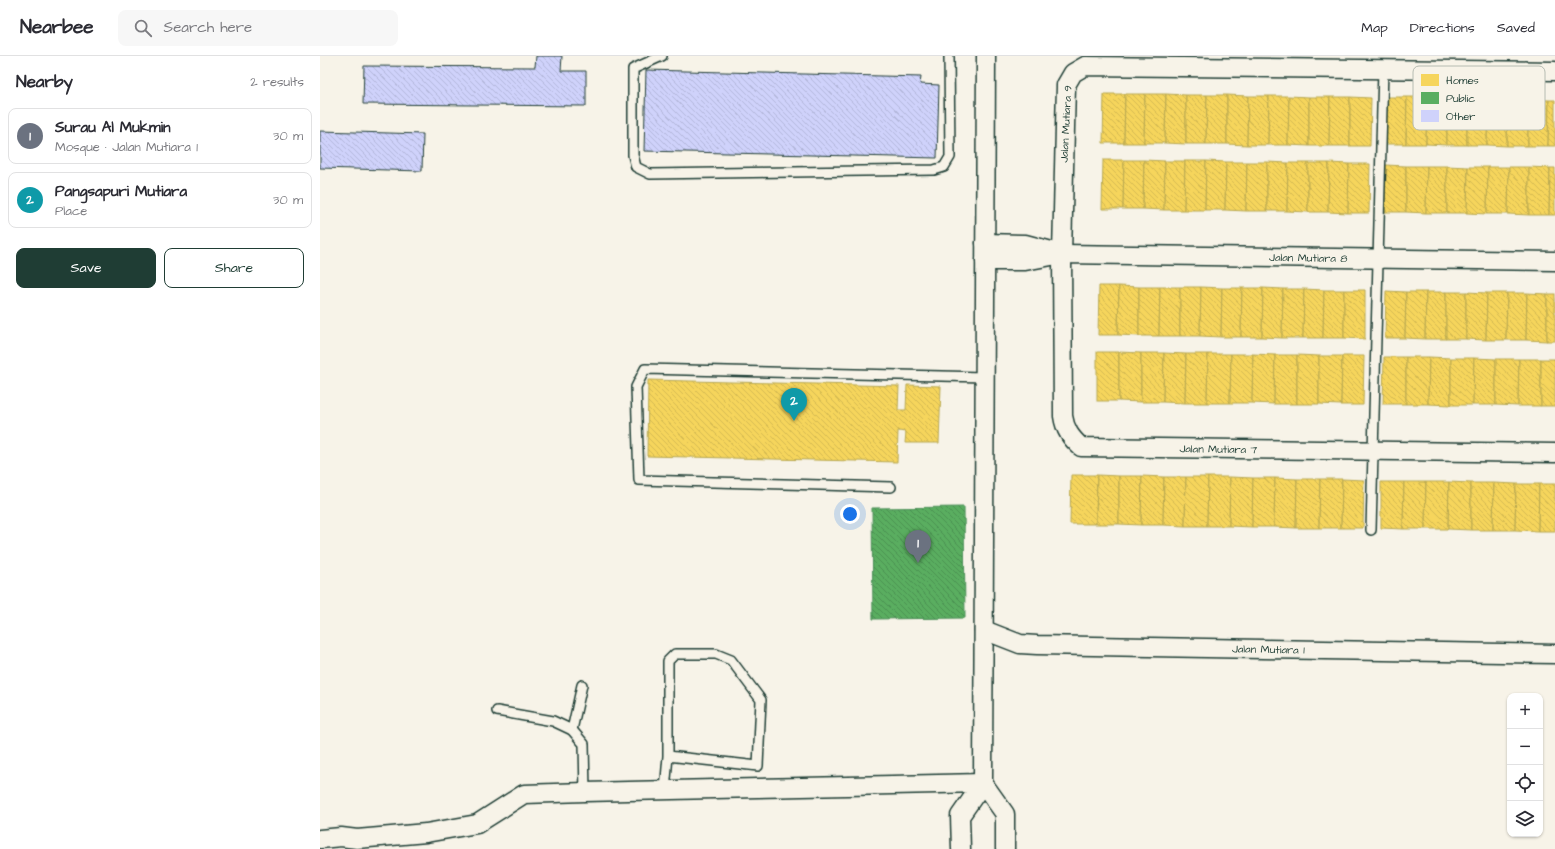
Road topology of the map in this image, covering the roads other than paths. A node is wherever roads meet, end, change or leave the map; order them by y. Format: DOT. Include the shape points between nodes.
graph roads {
  1 [pos="662,56"];
  2 [pos="949,56"];
  3 [pos="986,56"];
  4 [pos="1383,69"];
  5 [pos="1413,69"];
  6 [pos="1545,71"];
  7 [pos="1555,71"];
  8 [pos="985,243"];
  9 [pos="1062,254"];
  10 [pos="1377,258"];
  11 [pos="1555,260"];
  12 [pos="985,261"];
  13 [pos="985,377"];
  14 [pos="1372,451"];
  15 [pos="1555,453"];
  16 [pos="891,487"];
  17 [pos="1371,530"];
  18 [pos="984,630"];
  19 [pos="1555,654"];
  20 [pos="582,685"];
  21 [pos="497,711"];
  22 [pos="572,730"];
  23 [pos="668,756"];
  24 [pos="983,783"];
  25 [pos="665,791"];
  26 [pos="585,792"];
  27 [pos="320,839"];
  28 [pos="961,849"];
  29 [pos="1005,849"];
  1 -- 2 [label="lane" via="633,69 632,155 636,167 650,174 934,170 944,167 950,157"];
  3 -- 8 [label="street"];
  4 -- 5 [label="street, Jalan Mutiara 9"];
  4 -- 9 [label="street, Jalan Mutiara 9" via="1091,66 1078,69 1066,85"];
  4 -- 10 [label="lane"];
  6 -- 7 [label="street, Jalan Mutiara 9"];
  8 -- 9 [label="street, Jalan Mutiara 8" via="1025,244"];
  8 -- 12 [label="street"];
  9 -- 10 [label="street, Jalan Mutiara 8"];
  9 -- 12 [label="street, Jalan Mutiara 8" via="1025,261"];
  9 -- 14 [label="street, Jalan Mutiara 7" via="1063,416 1072,440 1081,447"];
  10 -- 11 [label="street, Jalan Mutiara 8"];
  10 -- 14 [label="lane"];
  12 -- 13 [label="street"];
  13 -- 16 [label="lane" via="645,369 636,387 639,480"];
  13 -- 18 [label="street"];
  14 -- 15 [label="street, Jalan Mutiara 7"];
  14 -- 17 [label="lane"];
  18 -- 19 [label="street, Jalan Mutiara 1" via="1020,644 1037,645"];
  18 -- 24 [label="street"];
  20 -- 22 [label="lane"];
  21 -- 22 [label="lane" via="553,721"];
  22 -- 26 [label="lane" via="584,744"];
  23 -- 23 [label="lane" via="758,766 761,700 730,660 716,654 675,654 668,661"];
  23 -- 25 [label="lane"];
  24 -- 25 [label="street"];
  24 -- 28 [label="street" via="960,816"];
  24 -- 29 [label="street" via="1005,814"];
  25 -- 26 [label="street"];
  26 -- 27 [label="street" via="524,794 477,824 455,828 357,839"];
}
